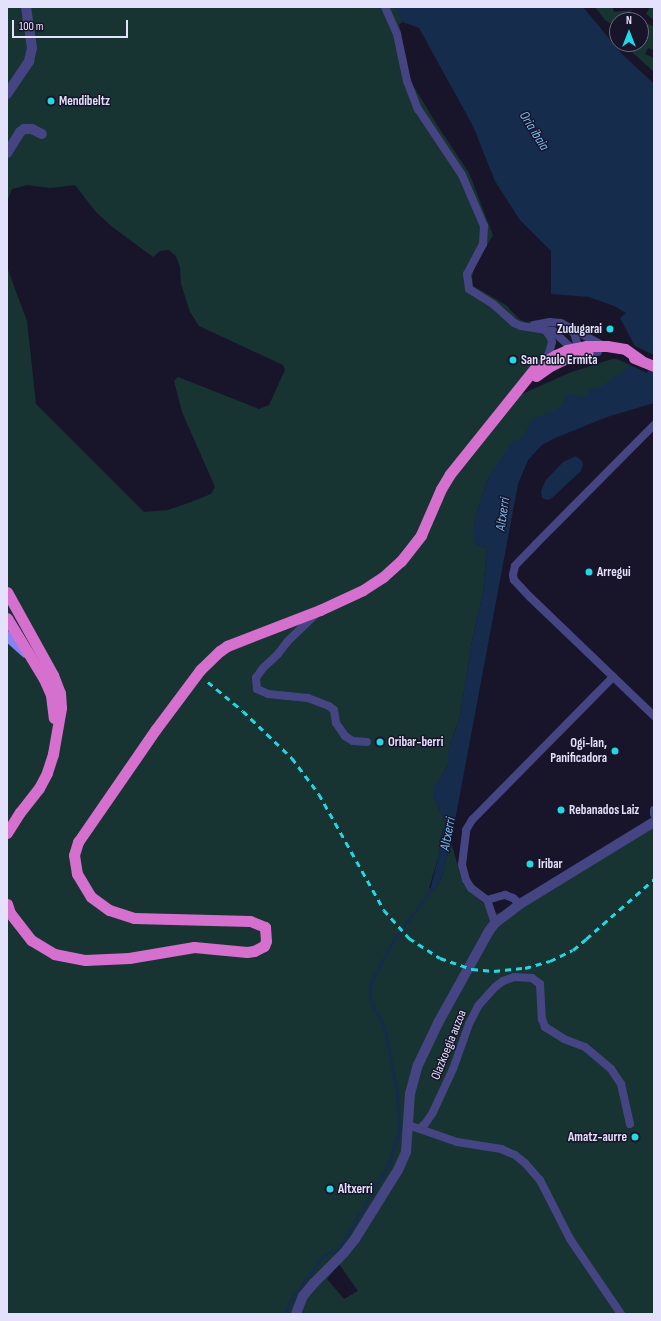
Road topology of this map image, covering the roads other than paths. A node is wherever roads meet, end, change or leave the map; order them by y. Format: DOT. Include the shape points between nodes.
graph roads {
  1 [pos="26,7"];
  2 [pos="385,7"];
  3 [pos="7,94"];
  4 [pos="42,134"];
  5 [pos="7,153"];
  6 [pos="547,326"];
  7 [pos="575,348"];
  8 [pos="602,349"];
  9 [pos="544,361"];
  10 [pos="654,366"];
  11 [pos="540,373"];
  12 [pos="504,407"];
  13 [pos="654,425"];
  14 [pos="7,592"];
  15 [pos="320,610"];
  16 [pos="7,617"];
  17 [pos="7,636"];
  18 [pos="40,652"];
  19 [pos="29,657"];
  20 [pos="613,677"];
  21 [pos="654,716"];
  22 [pos="55,739"];
  23 [pos="367,742"];
  24 [pos="654,810"];
  25 [pos="654,814"];
  26 [pos="654,822"];
  27 [pos="7,833"];
  28 [pos="487,900"];
  29 [pos="7,904"];
  30 [pos="520,904"];
  31 [pos="496,924"];
  32 [pos="630,1124"];
  33 [pos="408,1125"];
  34 [pos="420,1128"];
  35 [pos="296,1314"];
  36 [pos="621,1314"];
  1 -- 3 [label="street" via="32,48 29,61"];
  2 -- 6 [label="street" via="397,34 407,81 418,109 462,175 484,226 483,244 468,274 469,289 493,304 514,323 521,326"];
  4 -- 5 [label="street" via="32,129 24,129"];
  6 -- 7 [label="street" via="566,344"];
  6 -- 7 [label="street" via="560,325 574,333 578,343"];
  6 -- 8 [label="street" via="567,325"];
  6 -- 9 [label="street" via="552,342"];
  7 -- 8 [label="highway" via="586,346"];
  7 -- 9 [label="highway"];
  7 -- 11 [label="street" via="572,352 548,363"];
  8 -- 10 [label="highway" via="625,350"];
  8 -- 11 [label="highway" via="567,358"];
  9 -- 12 [label="highway" via="526,378"];
  11 -- 12 [label="highway"];
  12 -- 15 [label="highway" via="450,474 421,535 406,555 383,577 363,590"];
  13 -- 20 [label="street" via="514,569 514,580"];
  14 -- 18 [label="highway"];
  15 -- 23 [label="street" via="262,668 256,678 257,689 268,694 308,698 329,706 334,710 336,723 344,736 353,741"];
  15 -- 29 [label="highway" via="227,646 213,657 160,723 78,842 74,855 77,874 85,889 97,903 109,910 134,918 250,921 265,927 264,946 247,952 194,947 129,958 85,960 54,954 30,940 10,913"];
  16 -- 18 [label="highway" via="12,616 18,620"];
  16 -- 19 [label="highway"];
  17 -- 19 [label="main road"];
  18 -- 22 [label="highway" via="60,693 61,708"];
  19 -- 22 [label="highway" via="51,695"];
  20 -- 21 [label="street"];
  20 -- 28 [label="street" via="472,820 466,830 462,864 466,880 471,888"];
  22 -- 27 [label="highway" via="47,773"];
  24 -- 25 [label="street"];
  26 -- 30 [label="street"];
  28 -- 30 [label="street" via="506,895"];
  28 -- 31 [label="street"];
  30 -- 31 [label="street"];
  31 -- 33 [label="street" via="476,952 424,1050 410,1094"];
  32 -- 34 [label="street, Olazkoegia auzoa" via="621,1084 611,1069 584,1047 564,1039 545,1027 542,1019 540,984 532,978 514,977 495,987 478,1006 468,1024 453,1069 436,1105"];
  33 -- 34 [label="street"];
  33 -- 35 [label="street" via="406,1152 396,1176 344,1253 303,1296"];
  34 -- 36 [label="street" via="457,1142 501,1149 525,1163 540,1180 570,1239"];
}
